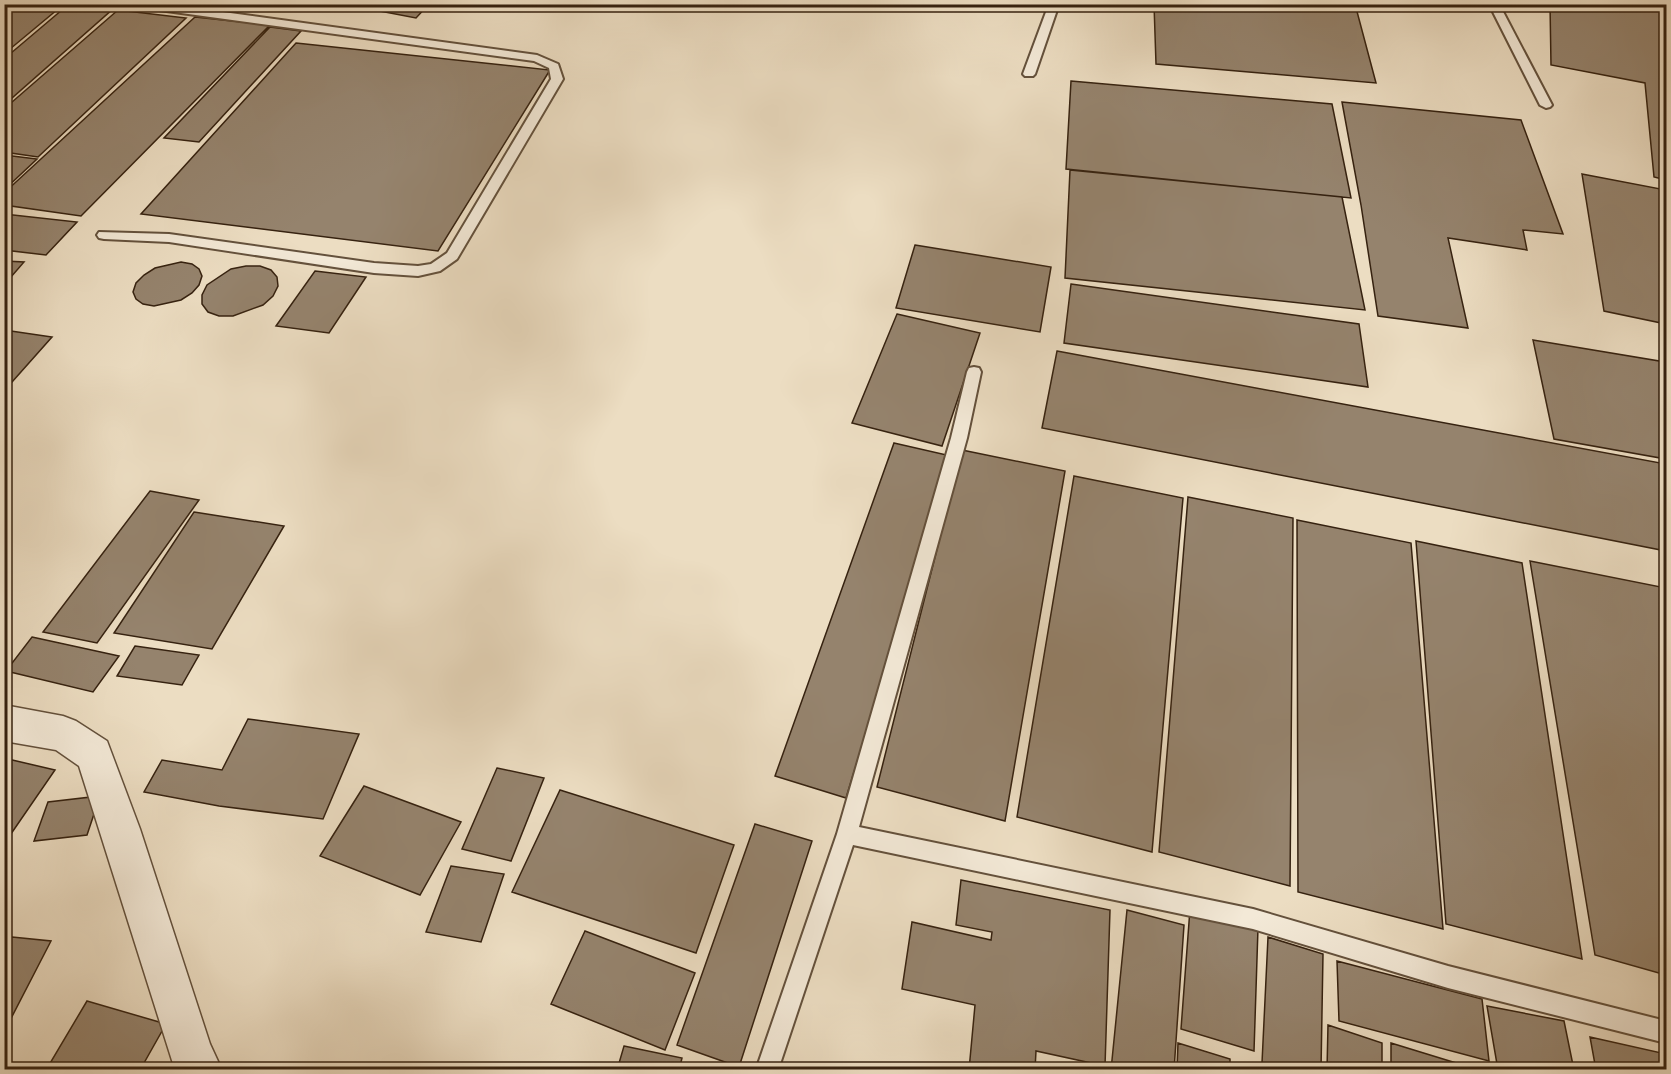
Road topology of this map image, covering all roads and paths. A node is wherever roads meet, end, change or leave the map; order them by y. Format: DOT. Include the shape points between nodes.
graph roads {
  1 [pos="137,4"];
  2 [pos="1054,4"];
  3 [pos="1494,4"];
  4 [pos="1029,74"];
  5 [pos="1546,105"];
  6 [pos="104,235"];
  7 [pos="974,372"];
  8 [pos="4,723"];
  9 [pos="847,834"];
  10 [pos="1666,1032"];
  11 [pos="200,1070"];
  12 [pos="766,1070"];
  1 -- 6 [label="lane" via="537,58 554,66 557,78 452,256 435,268 374,268 169,238"];
  2 -- 4 [label="lane"];
  3 -- 5 [label="lane"];
  7 -- 9 [label="lane" via="959,438"];
  8 -- 11 [label="street" via="63,734 94,754 191,1055"];
  9 -- 10 [label="lane" via="1253,919 1448,976"];
  9 -- 12 [label="lane"];
}
